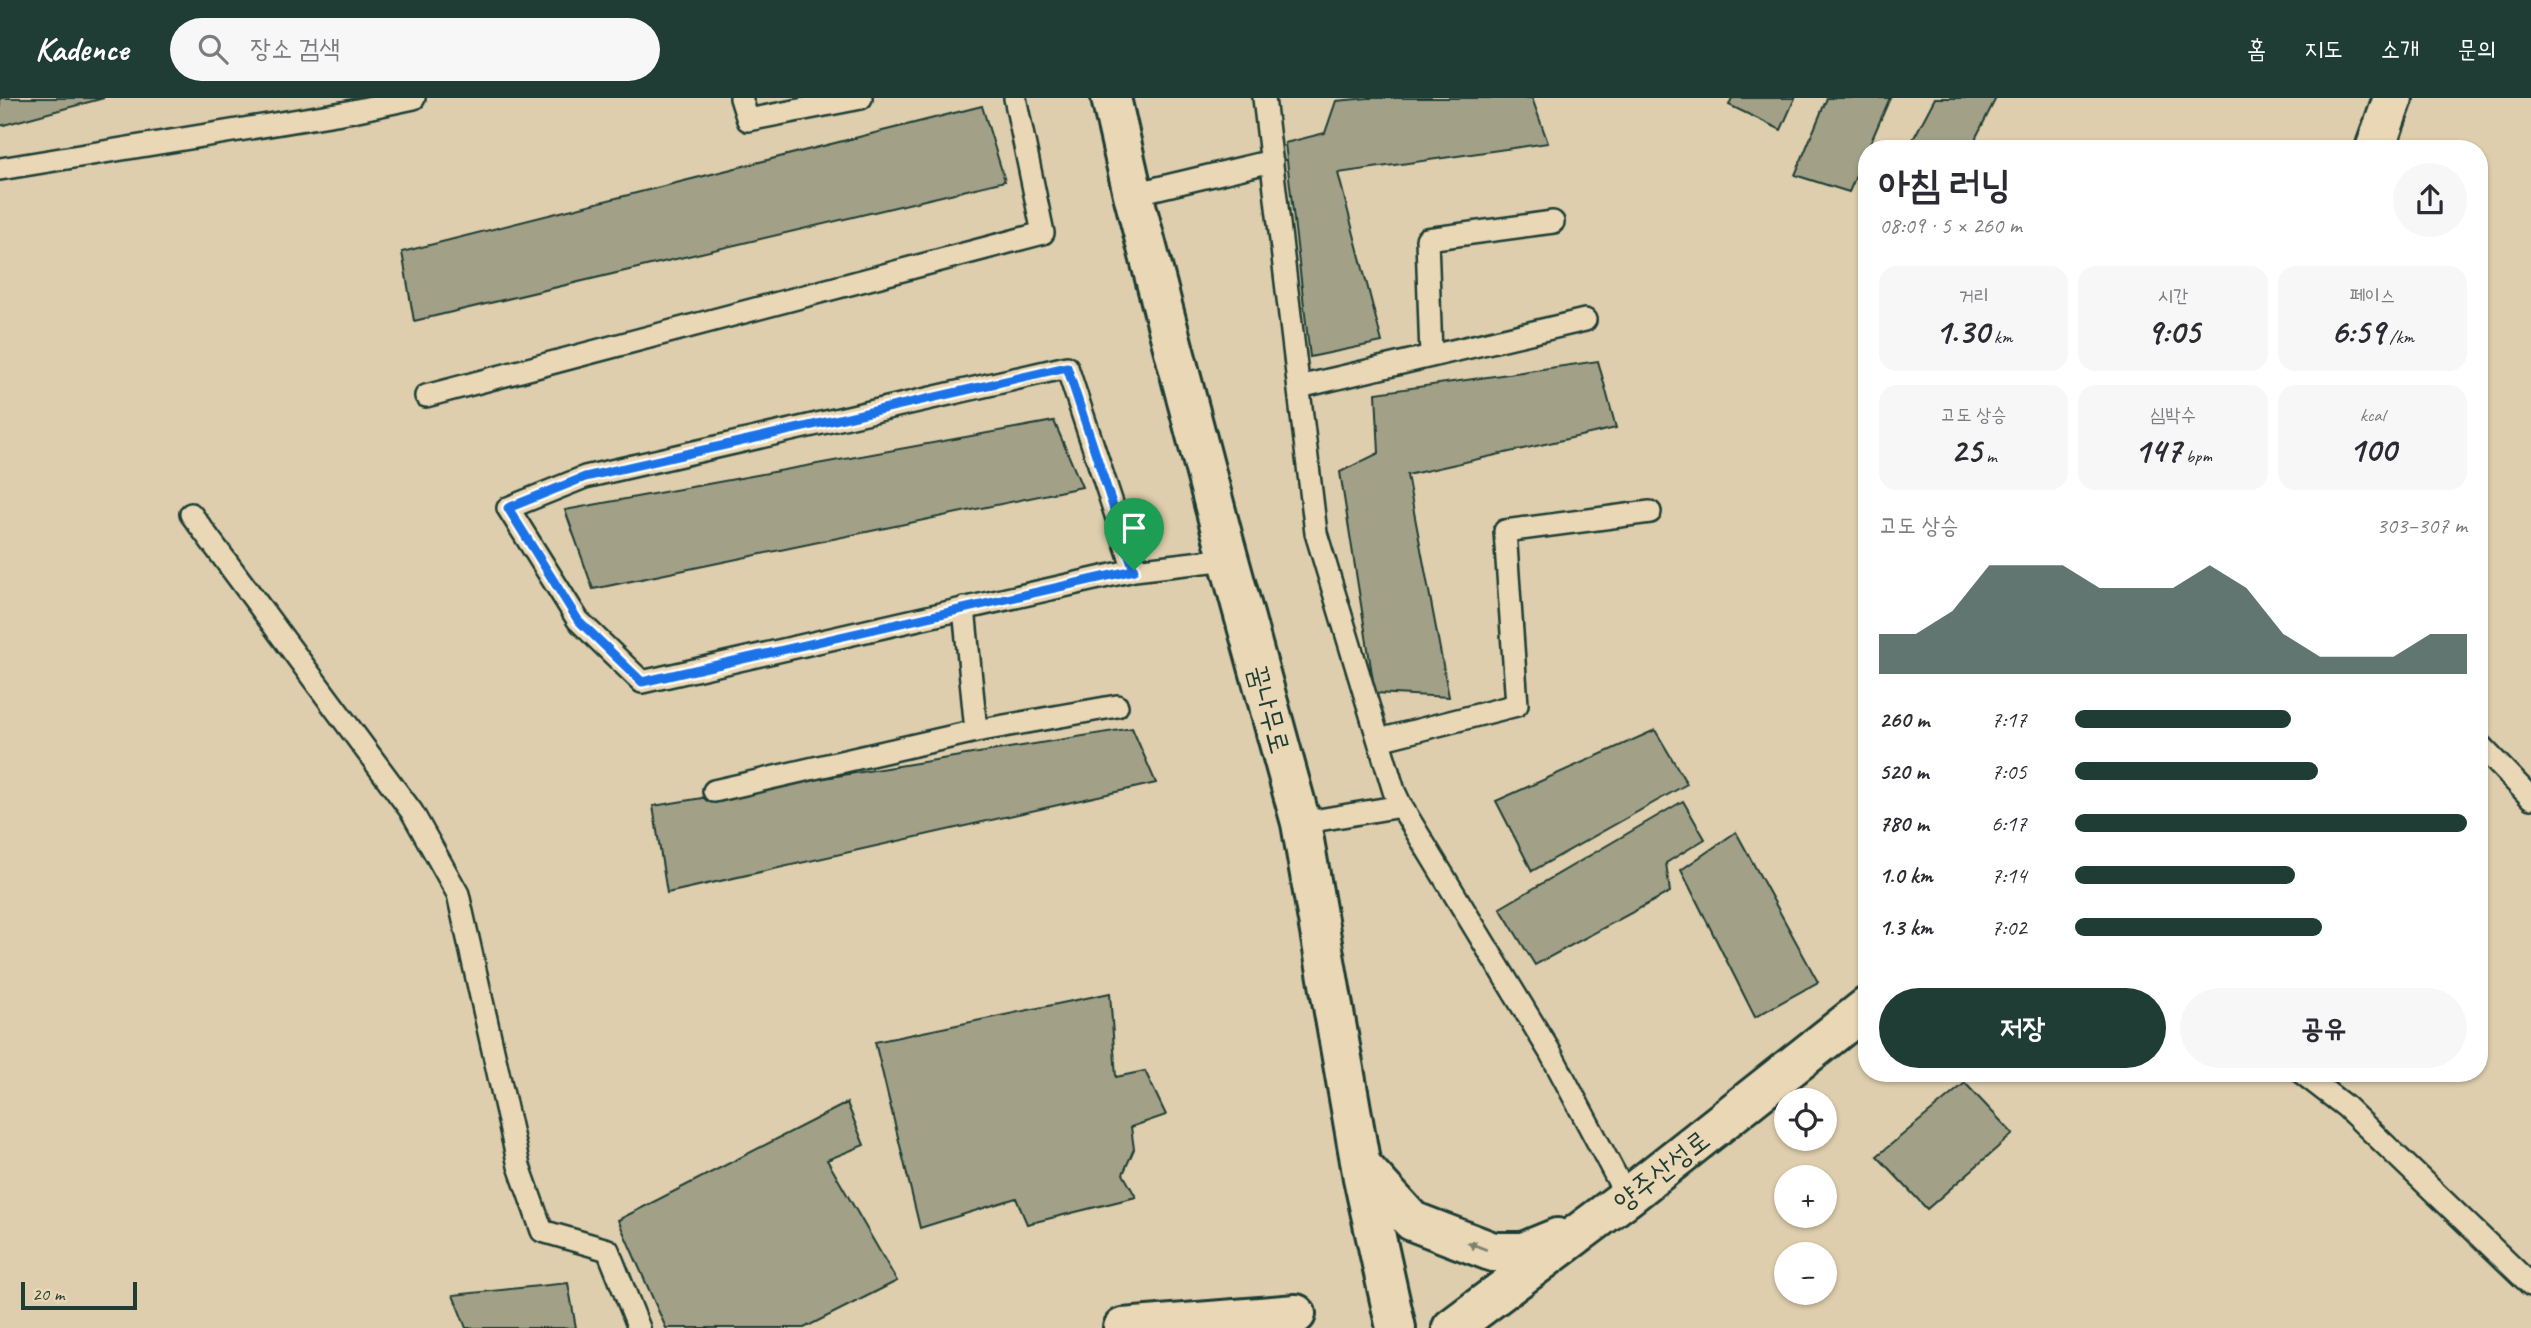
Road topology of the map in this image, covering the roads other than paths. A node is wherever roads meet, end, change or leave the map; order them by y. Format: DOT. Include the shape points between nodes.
graph roads {
  1 [pos="414,98"];
  2 [pos="741,98"];
  3 [pos="861,98"];
  4 [pos="1015,98"];
  5 [pos="1111,98"];
  6 [pos="1264,98"];
  7 [pos="2385,101"];
  8 [pos="347,105"];
  9 [pos="2377,140"];
  10 [pos="1272,161"];
  11 [pos="0,169"];
  12 [pos="1133,194"];
  13 [pos="1553,222"];
  14 [pos="1585,320"];
  15 [pos="1432,356"];
  16 [pos="1299,387"];
  17 [pos="426,396"];
  18 [pos="1650,512"];
  19 [pos="191,514"];
  20 [pos="1228,559"];
  21 [pos="1134,570"];
  22 [pos="964,608"];
  23 [pos="1118,706"];
  24 [pos="976,731"];
  25 [pos="1379,740"];
  26 [pos="2488,753"];
  27 [pos="714,791"];
  28 [pos="2531,798"];
  29 [pos="1401,806"];
  30 [pos="1301,823"];
  31 [pos="1858,1014"];
  32 [pos="2314,1082"];
  33 [pos="1361,1165"];
  34 [pos="1627,1197"];
  35 [pos="1589,1226"];
  36 [pos="2531,1285"];
  37 [pos="1296,1314"];
  38 [pos="639,1328"];
  39 [pos="1123,1328"];
  40 [pos="1396,1328"];
  41 [pos="1451,1328"];
  1 -- 8 [label="lane"];
  2 -- 3 [label="lane" via="748,120"];
  4 -- 17 [label="lane" via="1043,233"];
  5 -- 12 [label="street, 꿈나무로"];
  6 -- 10 [label="lane"];
  7 -- 9 [label="street"];
  8 -- 11 [label="lane"];
  10 -- 12 [label="lane"];
  10 -- 16 [label="lane"];
  12 -- 20 [label="street, 꿈나무로"];
  13 -- 15 [label="lane" via="1427,239"];
  14 -- 15 [label="lane"];
  15 -- 16 [label="lane"];
  16 -- 25 [label="lane" via="1316,533"];
  18 -- 25 [label="lane" via="1505,531 1517,705"];
  19 -- 38 [label="lane" via="412,811 458,894 519,1166 542,1231 608,1250"];
  20 -- 21 [label="lane"];
  20 -- 30 [label="street, 꿈나무로"];
  21 -- 22 [label="lane"];
  21 -- 22 [label="lane" via="1067,367 585,477 508,508 578,620 642,682"];
  22 -- 24 [label="lane"];
  23 -- 24 [label="lane"];
  24 -- 27 [label="lane"];
  25 -- 29 [label="lane"];
  26 -- 28 [label="lane"];
  29 -- 30 [label="lane"];
  29 -- 34 [label="lane" via="1550,1052"];
  30 -- 33 [label="street, 꿈나무로"];
  31 -- 34 [label="street, 양주산성로"];
  32 -- 36 [label="lane" via="2346,1107"];
  35 -- 33 [label="street, one-way" via="1523,1252 1493,1252 1412,1221"];
  33 -- 40 [label="street, 꿈나무로"];
  34 -- 35 [label="street, 양주산성로"];
  35 -- 41 [label="street, 양주산성로"];
  37 -- 39 [label="street"];
}
